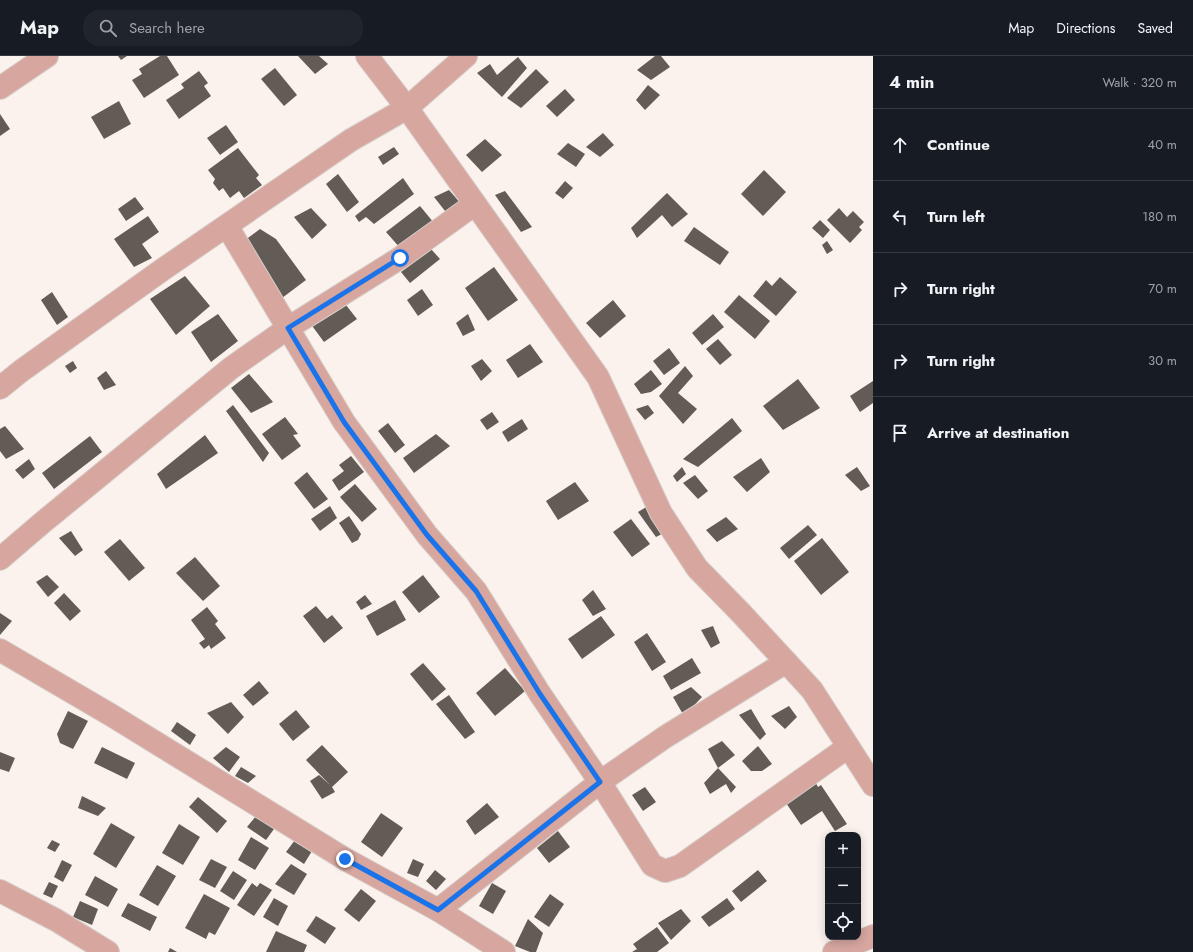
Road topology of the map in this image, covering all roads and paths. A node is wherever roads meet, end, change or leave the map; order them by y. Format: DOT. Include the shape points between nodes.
graph roads {
  1 [pos="47,56"];
  2 [pos="367,56"];
  3 [pos="466,56"];
  4 [pos="2,80"];
  5 [pos="407,108"];
  6 [pos="475,204"];
  7 [pos="227,226"];
  8 [pos="288,328"];
  9 [pos="0,388"];
  10 [pos="0,559"];
  11 [pos="0,650"];
  12 [pos="786,662"];
  13 [pos="848,747"];
  14 [pos="600,782"];
  15 [pos="873,785"];
  16 [pos="0,891"];
  17 [pos="438,910"];
  18 [pos="873,936"];
  19 [pos="108,952"];
  20 [pos="504,952"];
  21 [pos="834,952"];
  1 -- 4 [label="street"];
  2 -- 5 [label="street"];
  3 -- 5 [label="street"];
  5 -- 6 [label="street"];
  5 -- 7 [label="street" via="351,140"];
  6 -- 8 [label="street" via="400,258"];
  6 -- 12 [label="street" via="598,377 661,513 697,568"];
  7 -- 8 [label="street"];
  7 -- 9 [label="street"];
  8 -- 10 [label="street" via="231,368"];
  8 -- 14 [label="street" via="344,422 427,535 476,591 540,694"];
  11 -- 17 [label="street" via="345,859"];
  12 -- 13 [label="street" via="812,690"];
  12 -- 14 [label="street" via="665,737"];
  13 -- 14 [label="street" via="680,866 665,871 652,865"];
  13 -- 15 [label="street"];
  14 -- 17 [label="street"];
  16 -- 19 [label="street" via="56,920"];
  17 -- 20 [label="street"];
  18 -- 21 [label="street"];
}
